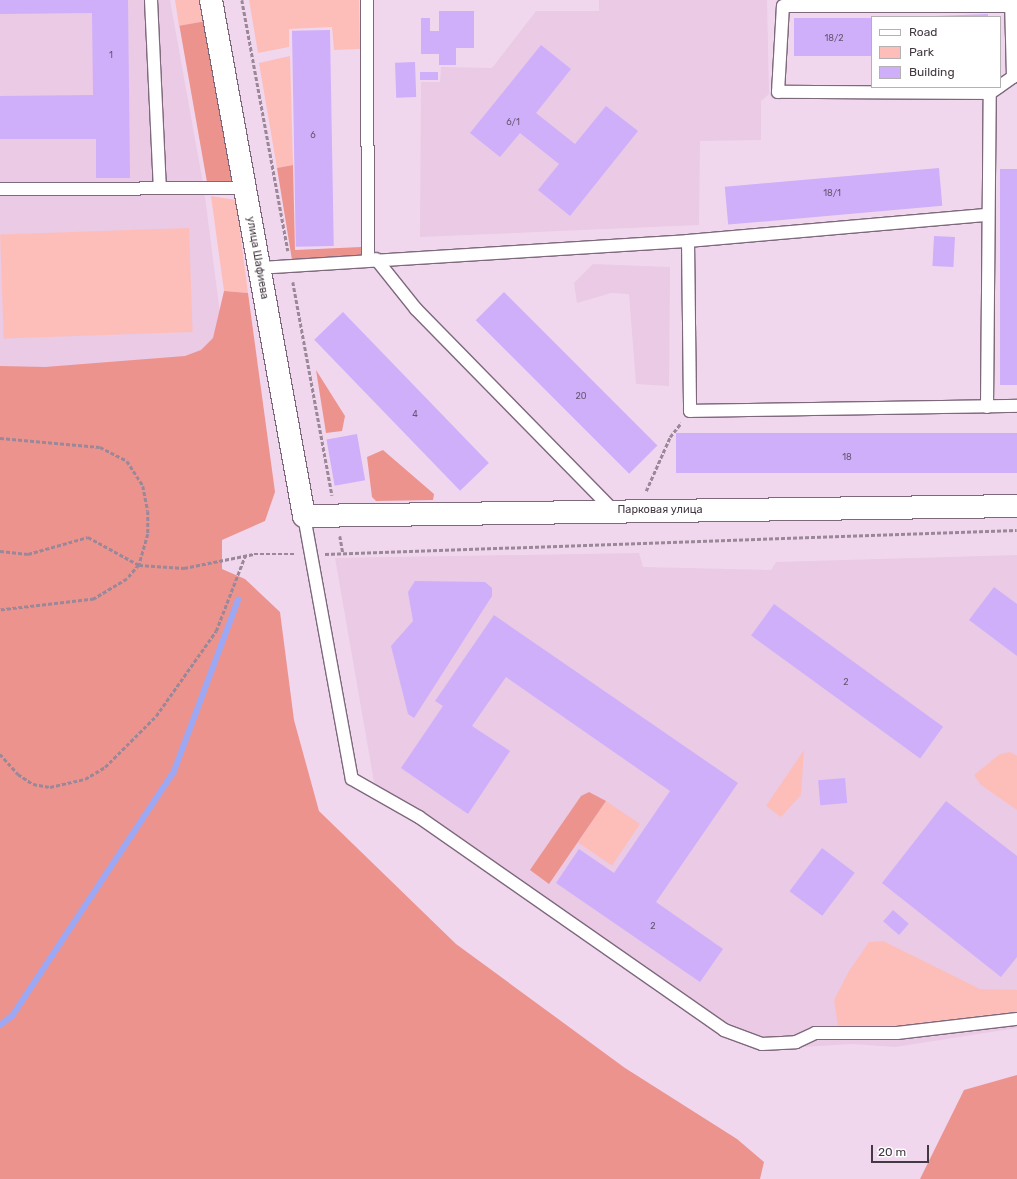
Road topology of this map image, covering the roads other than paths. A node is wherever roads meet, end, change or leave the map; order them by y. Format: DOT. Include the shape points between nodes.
graph roads {
  1 [pos="151,0"];
  2 [pos="210,0"];
  3 [pos="367,0"];
  4 [pos="1012,3"];
  5 [pos="1015,77"];
  6 [pos="1001,86"];
  7 [pos="996,89"];
  8 [pos="160,188"];
  9 [pos="245,188"];
  10 [pos="0,189"];
  11 [pos="988,215"];
  12 [pos="688,241"];
  13 [pos="372,259"];
  14 [pos="259,268"];
  15 [pos="987,406"];
  16 [pos="1017,406"];
  17 [pos="1017,506"];
  18 [pos="612,510"];
  19 [pos="304,516"];
  20 [pos="1017,1018"];
  1 -- 8 [label="lane"];
  2 -- 9 [label="street, улица Шафиева"];
  3 -- 13 [label="lane"];
  4 -- 5 [label="lane"];
  4 -- 7 [label="lane" via="783,6 778,92"];
  5 -- 6 [label="lane"];
  7 -- 11 [label="lane"];
  8 -- 9 [label="lane"];
  8 -- 10 [label="lane"];
  9 -- 14 [label="street, улица Шафиева"];
  11 -- 12 [label="lane"];
  11 -- 15 [label="lane"];
  12 -- 13 [label="lane"];
  12 -- 15 [label="lane" via="690,412"];
  13 -- 14 [label="lane"];
  13 -- 18 [label="lane" via="416,309"];
  14 -- 19 [label="street, улица Шафиева"];
  15 -- 16 [label="lane"];
  17 -- 18 [label="street, Парковая улица"];
  18 -- 19 [label="street, Парковая улица"];
  19 -- 20 [label="lane" via="352,779 419,817 724,1030 762,1044 796,1042 815,1033 897,1033"];
}
